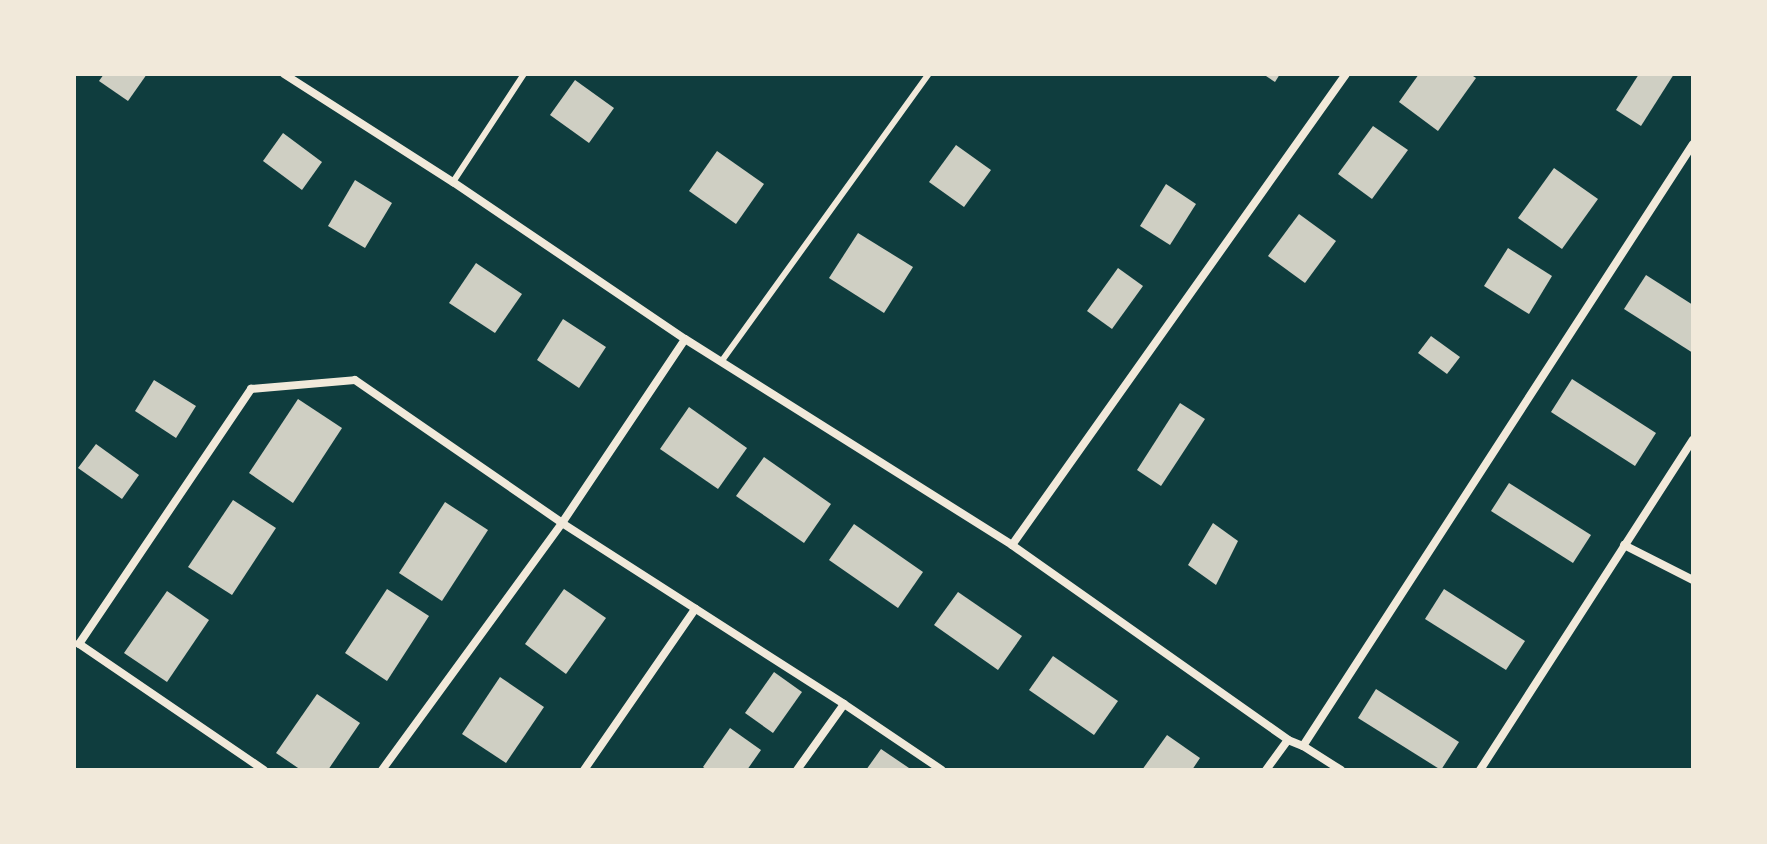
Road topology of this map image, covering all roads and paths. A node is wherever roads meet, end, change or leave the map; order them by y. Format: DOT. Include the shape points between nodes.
graph roads {
  1 [pos="284,74"];
  2 [pos="524,74"];
  3 [pos="929,74"];
  4 [pos="1346,74"];
  5 [pos="1693,144"];
  6 [pos="453,182"];
  7 [pos="685,339"];
  8 [pos="721,362"];
  9 [pos="1693,440"];
  10 [pos="562,523"];
  11 [pos="1012,545"];
  12 [pos="1624,545"];
  13 [pos="1693,580"];
  14 [pos="695,609"];
  15 [pos="844,704"];
  16 [pos="1288,740"];
  17 [pos="1303,746"];
  18 [pos="264,770"];
  19 [pos="382,770"];
  20 [pos="584,770"];
  21 [pos="797,770"];
  22 [pos="942,770"];
  23 [pos="1266,770"];
  24 [pos="1341,770"];
  25 [pos="1480,770"];
  1 -- 6 [label="street"];
  2 -- 6 [label="lane"];
  3 -- 8 [label="lane"];
  4 -- 11 [label="street"];
  5 -- 17 [label="street"];
  6 -- 7 [label="street"];
  7 -- 8 [label="street"];
  7 -- 10 [label="street"];
  8 -- 11 [label="street"];
  9 -- 12 [label="street"];
  10 -- 14 [label="street"];
  10 -- 18 [label="street" via="355,380 251,389 79,644"];
  10 -- 19 [label="street"];
  11 -- 16 [label="street"];
  12 -- 13 [label="street"];
  12 -- 25 [label="street"];
  14 -- 15 [label="street"];
  14 -- 20 [label="street"];
  15 -- 21 [label="street"];
  15 -- 22 [label="street"];
  16 -- 17 [label="street"];
  16 -- 23 [label="street"];
  17 -- 24 [label="street"];
}
